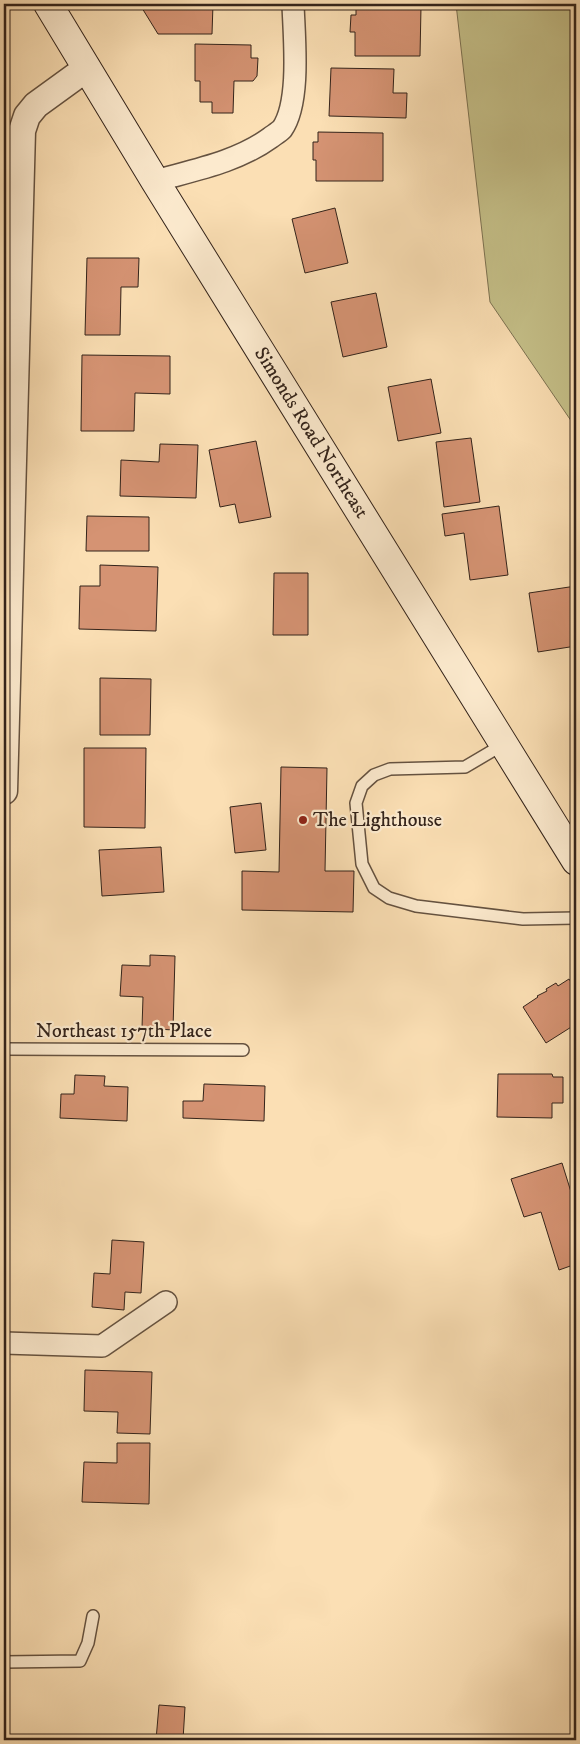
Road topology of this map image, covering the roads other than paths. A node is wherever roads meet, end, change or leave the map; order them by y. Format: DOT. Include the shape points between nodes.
graph roads {
  1 [pos="48,4"];
  2 [pos="293,4"];
  3 [pos="87,68"];
  4 [pos="155,181"];
  5 [pos="10,341"];
  6 [pos="5,647"];
  7 [pos="504,744"];
  8 [pos="4,791"];
  9 [pos="576,861"];
  10 [pos="576,918"];
  11 [pos="4,1049"];
  12 [pos="243,1050"];
  13 [pos="166,1302"];
  14 [pos="4,1343"];
  15 [pos="93,1616"];
  16 [pos="4,1662"];
  1 -- 3 [label="main road, Simonds Road Northeast"];
  2 -- 4 [label="street" via="294,88 288,117 281,130 234,158"];
  3 -- 4 [label="main road, Simonds Road Northeast"];
  3 -- 5 [label="street" via="36,105 27,116 22,131"];
  4 -- 7 [label="main road, Simonds Road Northeast"];
  5 -- 6 [label="street"];
  6 -- 8 [label="street"];
  7 -- 9 [label="main road, Simonds Road Northeast"];
  7 -- 10 [label="lane" via="465,767 390,769 374,775 362,786 356,803 362,864 374,888 389,898 416,906 524,919"];
  11 -- 12 [label="lane, Northeast 157th Place"];
  13 -- 14 [label="street" via="102,1346"];
  15 -- 16 [label="lane" via="88,1643 80,1661"];
}
